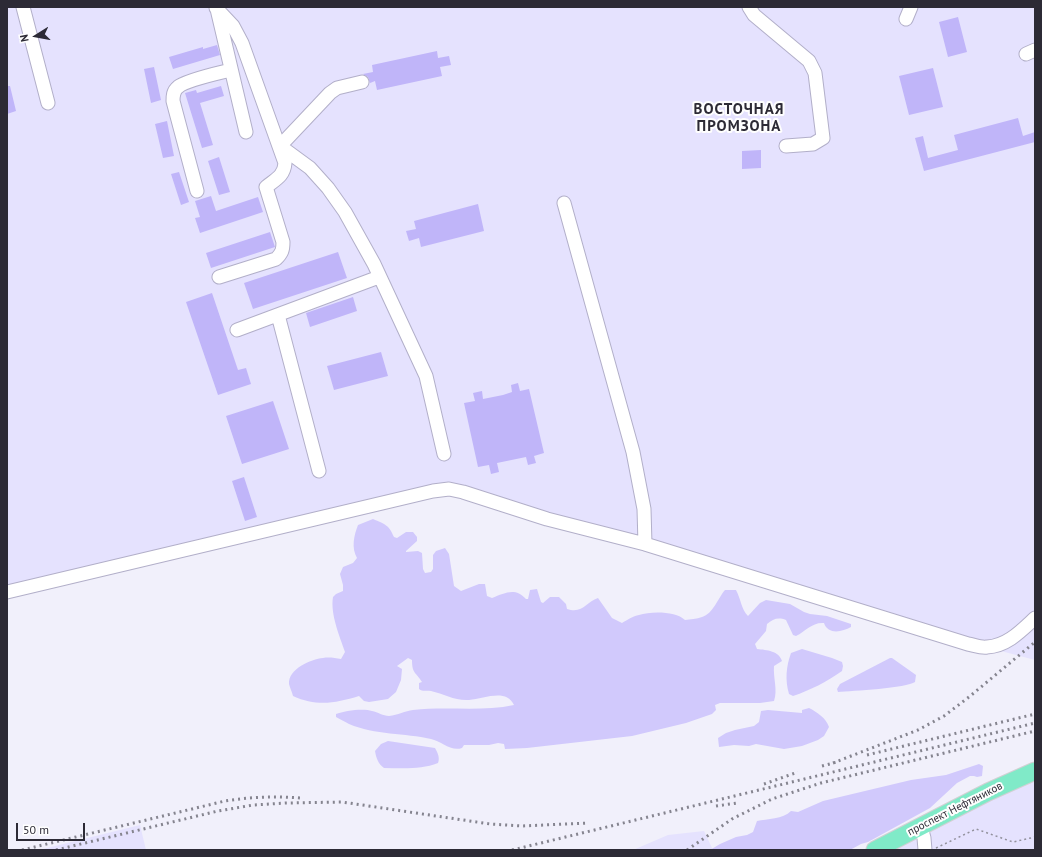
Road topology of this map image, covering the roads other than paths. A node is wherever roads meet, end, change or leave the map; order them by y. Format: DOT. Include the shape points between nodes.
graph roads {
  1 [pos="23,7"];
  2 [pos="216,7"];
  3 [pos="749,7"];
  4 [pos="911,7"];
  5 [pos="906,19"];
  6 [pos="231,70"];
  7 [pos="362,82"];
  8 [pos="48,104"];
  9 [pos="246,132"];
  10 [pos="280,146"];
  11 [pos="786,146"];
  12 [pos="197,191"];
  13 [pos="564,203"];
  14 [pos="219,277"];
  15 [pos="379,277"];
  16 [pos="278,314"];
  17 [pos="237,330"];
  18 [pos="444,454"];
  19 [pos="319,471"];
  20 [pos="645,544"];
  21 [pos="7,592"];
  22 [pos="1035,618"];
  23 [pos="1035,773"];
  24 [pos="920,827"];
  25 [pos="875,850"];
  26 [pos="925,850"];
  1 -- 8 [label="lane"];
  2 -- 6 [label="lane"];
  2 -- 10 [label="lane" via="233,26 242,43"];
  3 -- 11 [label="lane" via="754,16 808,62 816,73 823,138 813,144"];
  4 -- 5 [label="lane"];
  6 -- 9 [label="lane"];
  6 -- 12 [label="lane" via="185,83 173,93"];
  7 -- 10 [label="lane" via="337,88 330,93"];
  10 -- 14 [label="lane" via="285,170 266,187 282,242 281,254 276,259"];
  10 -- 15 [label="lane" via="310,168 328,188 345,212"];
  13 -- 20 [label="lane" via="633,452 644,509"];
  15 -- 16 [label="lane"];
  15 -- 18 [label="lane" via="426,376"];
  16 -- 17 [label="lane"];
  16 -- 19 [label="lane"];
  20 -- 21 [label="lane" via="548,519 449,489"];
  20 -- 22 [label="lane" via="968,644 986,647 1001,644 1014,637"];
  23 -- 24 [label="main road, проспект Нефтяников" via="1003,784"];
  24 -- 25 [label="main road, проспект Нефтяников"];
  24 -- 26 [label="lane"];
}
